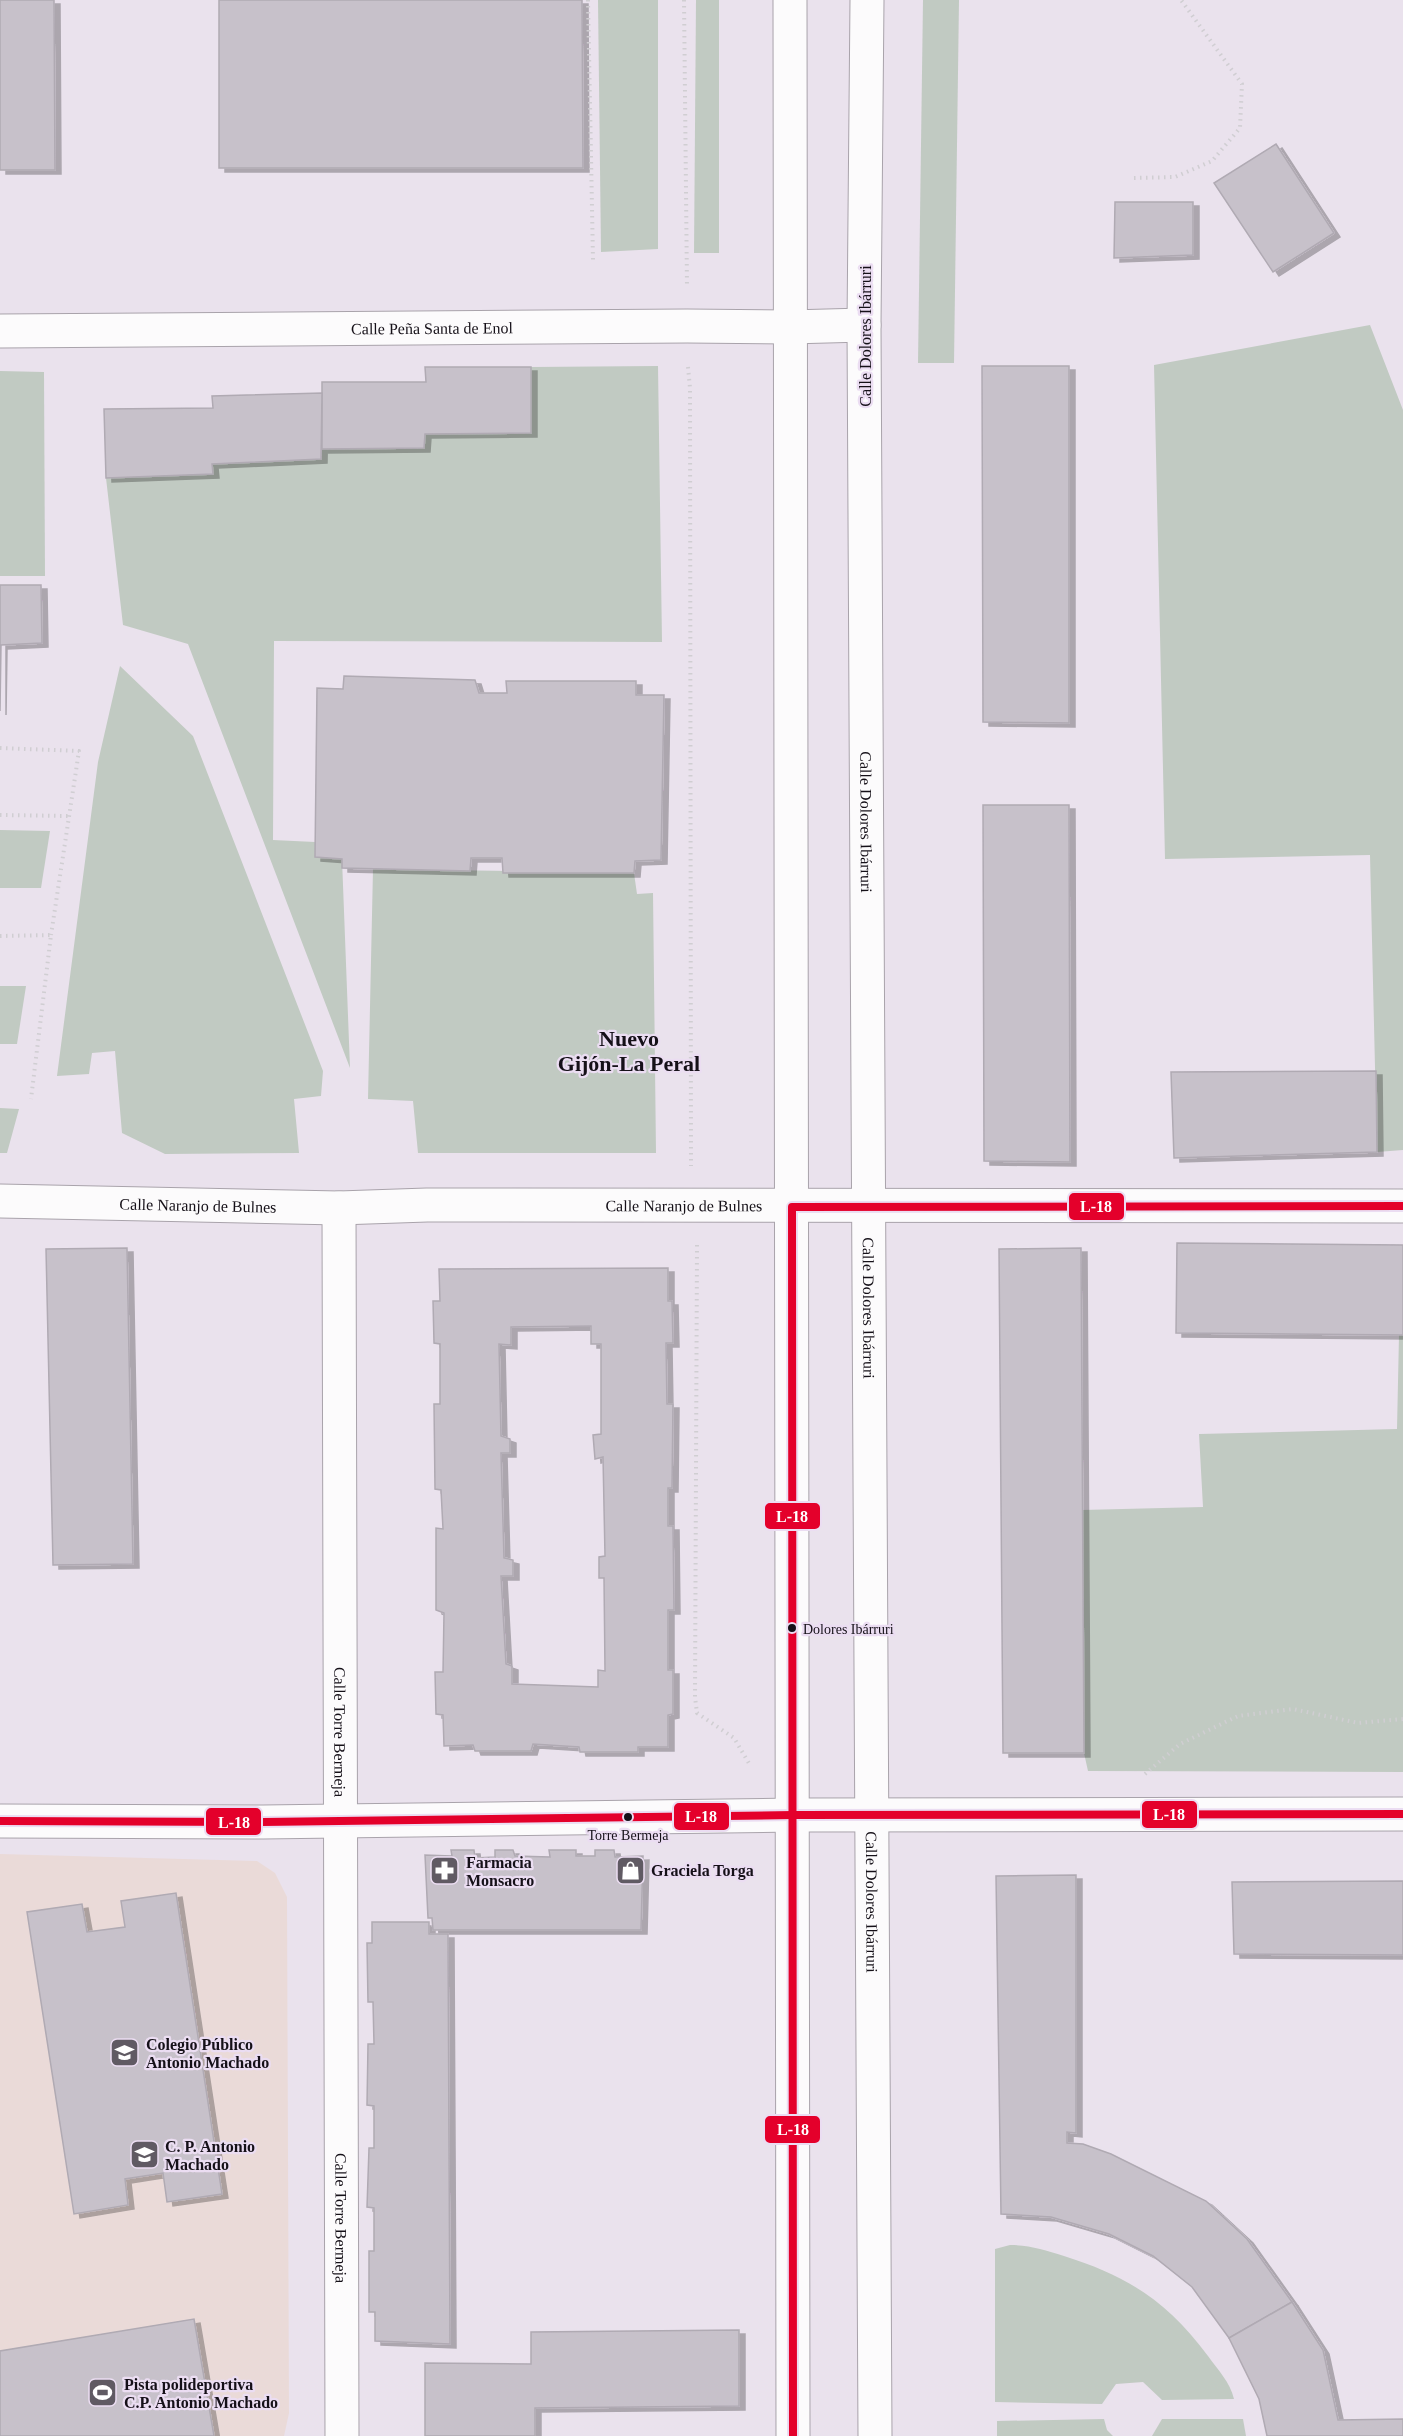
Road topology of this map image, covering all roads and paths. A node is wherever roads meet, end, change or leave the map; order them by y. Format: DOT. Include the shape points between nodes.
graph roads {
  1 [pos="588,0"];
  2 [pos="790,0"];
  3 [pos="867,0"];
  4 [pos="1181,0"];
  5 [pos="1134,178"];
  6 [pos="593,261"];
  7 [pos="864,324"];
  8 [pos="790,327"];
  9 [pos="0,331"];
  10 [pos="0,748"];
  11 [pos="0,815"];
  12 [pos="69,816"];
  13 [pos="51,935"];
  14 [pos="0,936"];
  15 [pos="31,1098"];
  16 [pos="0,1201"];
  17 [pos="868,1206"];
  18 [pos="1403,1206"];
  19 [pos="792,1207"];
  20 [pos="339,1208"];
  21 [pos="1403,1719"];
  22 [pos="1146,1782"];
  23 [pos="1403,1814"];
  24 [pos="793,1815"];
  25 [pos="870,1815"];
  26 [pos="0,1821"];
  27 [pos="341,1821"];
  28 [pos="342,2436"];
  29 [pos="794,2436"];
  30 [pos="875,2436"];
  1 -- 6 [label="path"];
  2 -- 8 [label="street"];
  3 -- 7 [label="street, Calle Dolores Ibárruri"];
  4 -- 5 [label="path" via="1242,84 1240,128 1212,161 1175,177"];
  7 -- 8 [label="street, Calle Peña Santa de Enol"];
  7 -- 17 [label="street, Calle Dolores Ibárruri"];
  8 -- 9 [label="street, Calle Peña Santa de Enol"];
  8 -- 19 [label="street"];
  10 -- 12 [label="path" via="79,751"];
  11 -- 12 [label="path"];
  12 -- 13 [label="path"];
  13 -- 14 [label="path"];
  13 -- 15 [label="path"];
  16 -- 20 [label="street, Calle Naranjo de Bulnes"];
  17 -- 18 [label="street, Calle Naranjo de Bulnes"];
  17 -- 19 [label="street, Calle Naranjo de Bulnes"];
  17 -- 25 [label="street, Calle Dolores Ibárruri"];
  19 -- 20 [label="street, Calle Naranjo de Bulnes"];
  19 -- 24 [label="street"];
  20 -- 27 [label="street, Calle Torre Bermeja"];
  21 -- 22 [label="path" via="1358,1723 1293,1709 1238,1716 1180,1744 1144,1773"];
  23 -- 25 [label="street"];
  24 -- 25 [label="street"];
  24 -- 27 [label="street"];
  24 -- 29 [label="street"];
  25 -- 30 [label="street, Calle Dolores Ibárruri"];
  26 -- 27 [label="street"];
  27 -- 28 [label="street, Calle Torre Bermeja"];
}
